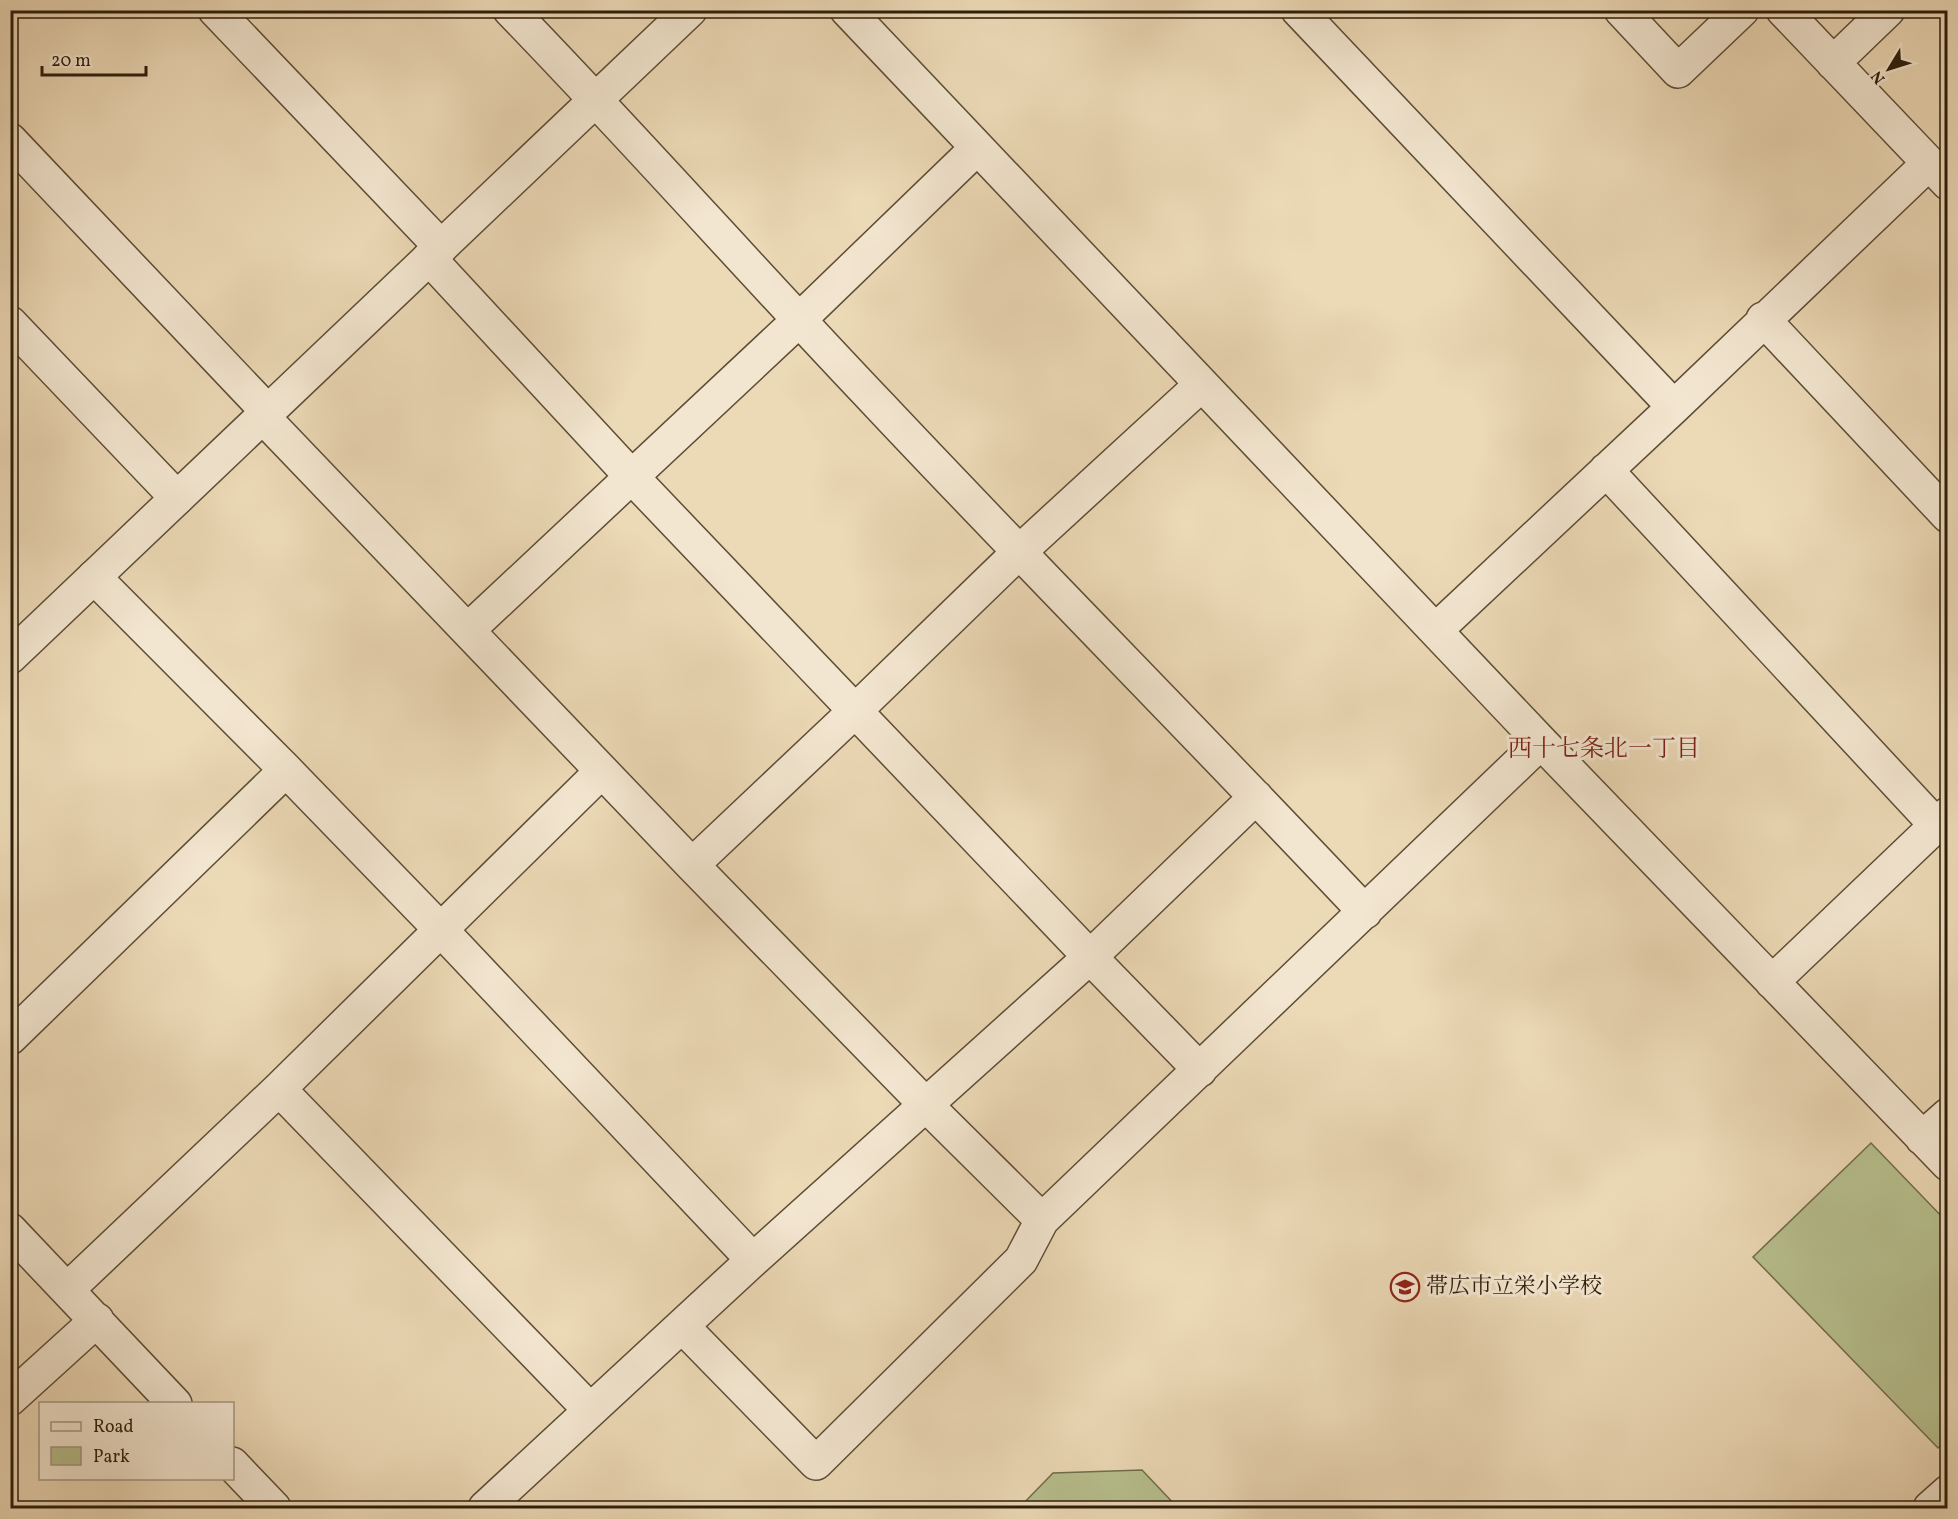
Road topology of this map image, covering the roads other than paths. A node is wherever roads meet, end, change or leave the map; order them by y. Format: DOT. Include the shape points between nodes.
graph roads {
  1 [pos="215,10"];
  2 [pos="510,10"];
  3 [pos="690,10"];
  4 [pos="847,10"];
  5 [pos="1298,10"];
  6 [pos="1620,10"];
  7 [pos="1742,10"];
  8 [pos="1783,10"];
  9 [pos="1888,10"];
  10 [pos="1833,63"];
  11 [pos="596,100"];
  12 [pos="10,140"];
  13 [pos="976,149"];
  14 [pos="1941,172"];
  15 [pos="435,253"];
  16 [pos="798,320"];
  17 [pos="1764,320"];
  18 [pos="10,323"];
  19 [pos="1201,385"];
  20 [pos="1674,407"];
  21 [pos="266,414"];
  22 [pos="1606,470"];
  23 [pos="631,476"];
  24 [pos="177,498"];
  25 [pos="1947,516"];
  26 [pos="1018,553"];
  27 [pos="94,577"];
  28 [pos="468,630"];
  29 [pos="1436,630"];
  30 [pos="12,651"];
  31 [pos="855,711"];
  32 [pos="1541,742"];
  33 [pos="286,770"];
  34 [pos="602,771"];
  35 [pos="1256,797"];
  36 [pos="1942,820"];
  37 [pos="692,865"];
  38 [pos="1365,912"];
  39 [pos="441,930"];
  40 [pos="1090,957"];
  41 [pos="1772,982"];
  42 [pos="10,1038"];
  43 [pos="1200,1070"];
  44 [pos="279,1089"];
  45 [pos="926,1105"];
  46 [pos="1947,1115"];
  47 [pos="1922,1138"];
  48 [pos="1947,1164"];
  49 [pos="1042,1220"];
  50 [pos="10,1230"];
  51 [pos="753,1260"];
  52 [pos="68,1289"];
  53 [pos="97,1320"];
  54 [pos="682,1326"];
  55 [pos="10,1399"];
  56 [pos="173,1402"];
  57 [pos="590,1410"];
  58 [pos="234,1466"];
  59 [pos="1947,1492"];
  60 [pos="274,1509"];
  61 [pos="485,1509"];
  62 [pos="1930,1509"];
  1 -- 15 [label="street"];
  2 -- 11 [label="street"];
  3 -- 11 [label="street"];
  4 -- 13 [label="street"];
  5 -- 20 [label="street"];
  6 -- 7 [label="street" via="1678,71"];
  8 -- 10 [label="street"];
  9 -- 10 [label="street"];
  10 -- 14 [label="street"];
  11 -- 15 [label="street"];
  11 -- 16 [label="street"];
  12 -- 21 [label="street"];
  13 -- 16 [label="street"];
  13 -- 19 [label="street"];
  14 -- 17 [label="street"];
  15 -- 21 [label="street"];
  15 -- 23 [label="street"];
  16 -- 23 [label="street"];
  16 -- 26 [label="street"];
  17 -- 20 [label="street"];
  17 -- 25 [label="street"];
  18 -- 24 [label="street"];
  19 -- 26 [label="street"];
  19 -- 29 [label="street"];
  20 -- 22 [label="street"];
  21 -- 24 [label="street"];
  21 -- 28 [label="street"];
  22 -- 29 [label="street"];
  22 -- 36 [label="street"];
  23 -- 28 [label="street"];
  23 -- 31 [label="street"];
  24 -- 27 [label="street"];
  26 -- 31 [label="street"];
  26 -- 35 [label="street"];
  27 -- 30 [label="street"];
  27 -- 33 [label="street"];
  28 -- 34 [label="street"];
  29 -- 32 [label="street"];
  31 -- 37 [label="street"];
  31 -- 40 [label="street"];
  32 -- 38 [label="street"];
  32 -- 41 [label="street"];
  33 -- 39 [label="street"];
  33 -- 42 [label="street"];
  34 -- 37 [label="street"];
  34 -- 39 [label="street"];
  35 -- 38 [label="street"];
  35 -- 40 [label="street"];
  36 -- 41 [label="street"];
  37 -- 45 [label="street"];
  38 -- 43 [label="street"];
  39 -- 44 [label="street"];
  39 -- 51 [label="street"];
  40 -- 43 [label="street"];
  40 -- 45 [label="street"];
  41 -- 47 [label="street"];
  43 -- 49 [label="street"];
  44 -- 52 [label="street"];
  44 -- 57 [label="street"];
  45 -- 49 [label="street"];
  45 -- 51 [label="street"];
  46 -- 47 [label="street"];
  47 -- 48 [label="street"];
  49 -- 54 [label="street" via="1021,1260 816,1463"];
  50 -- 52 [label="street"];
  51 -- 54 [label="street"];
  52 -- 53 [label="street"];
  53 -- 55 [label="street"];
  53 -- 56 [label="street"];
  54 -- 57 [label="street"];
  57 -- 61 [label="street"];
  58 -- 60 [label="street"];
  59 -- 62 [label="street"];
}
